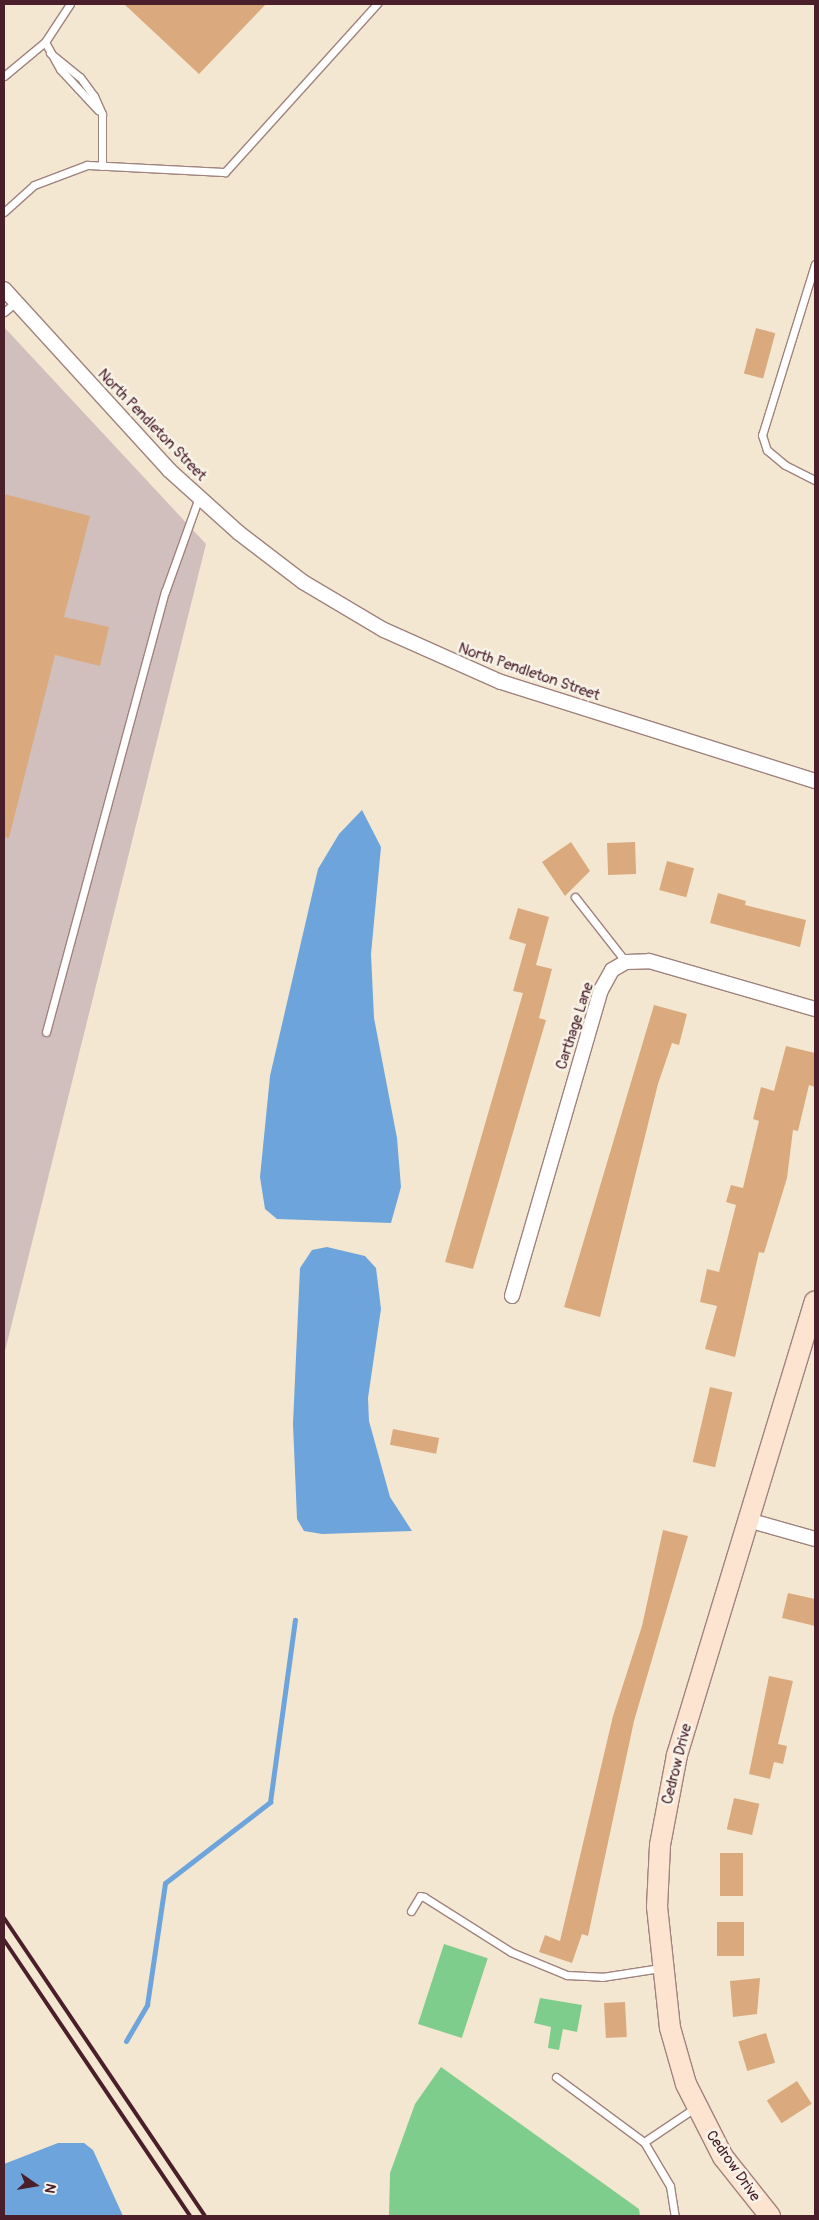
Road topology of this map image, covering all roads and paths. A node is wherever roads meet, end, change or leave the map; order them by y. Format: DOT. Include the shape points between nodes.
graph roads {
  1 [pos="70,4"];
  2 [pos="377,4"];
  3 [pos="44,42"];
  4 [pos="4,76"];
  5 [pos="102,166"];
  6 [pos="4,212"];
  7 [pos="815,264"];
  8 [pos="4,288"];
  9 [pos="16,302"];
  10 [pos="4,312"];
  11 [pos="815,480"];
  12 [pos="199,497"];
  13 [pos="815,781"];
  14 [pos="576,897"];
  15 [pos="626,962"];
  16 [pos="815,1009"];
  17 [pos="46,1032"];
  18 [pos="512,1296"];
  19 [pos="815,1302"];
  20 [pos="751,1521"];
  21 [pos="815,1539"];
  22 [pos="411,1910"];
  23 [pos="660,1968"];
  24 [pos="556,2078"];
  25 [pos="696,2107"];
  26 [pos="644,2142"];
  27 [pos="676,2216"];
  28 [pos="770,2216"];
  1 -- 3 [label="lane"];
  2 -- 5 [label="lane" via="225,172"];
  3 -- 4 [label="lane"];
  3 -- 5 [label="lane" via="102,114"];
  5 -- 6 [label="lane" via="87,165 34,185"];
  7 -- 11 [label="lane" via="762,435 767,450"];
  8 -- 9 [label="street, North Pendleton Street"];
  9 -- 10 [label="lane"];
  9 -- 12 [label="street, North Pendleton Street"];
  12 -- 13 [label="street, North Pendleton Street" via="303,582 440,658 500,682"];
  12 -- 17 [label="lane" via="165,592"];
  14 -- 15 [label="lane"];
  15 -- 16 [label="street" via="649,961"];
  15 -- 18 [label="street, Carthage Lane" via="612,970 601,990"];
  19 -- 20 [label="street, Cedrow Drive"];
  20 -- 21 [label="street"];
  20 -- 23 [label="street, Cedrow Drive" via="668,1795 657,1907"];
  22 -- 23 [label="lane" via="420,1896 424,1897 511,1952 566,1975 602,1977"];
  23 -- 25 [label="street, Cedrow Drive" via="670,2028"];
  24 -- 26 [label="lane"];
  25 -- 26 [label="lane"];
  25 -- 28 [label="street, Cedrow Drive" via="723,2157"];
  26 -- 27 [label="lane" via="670,2186"];
}
